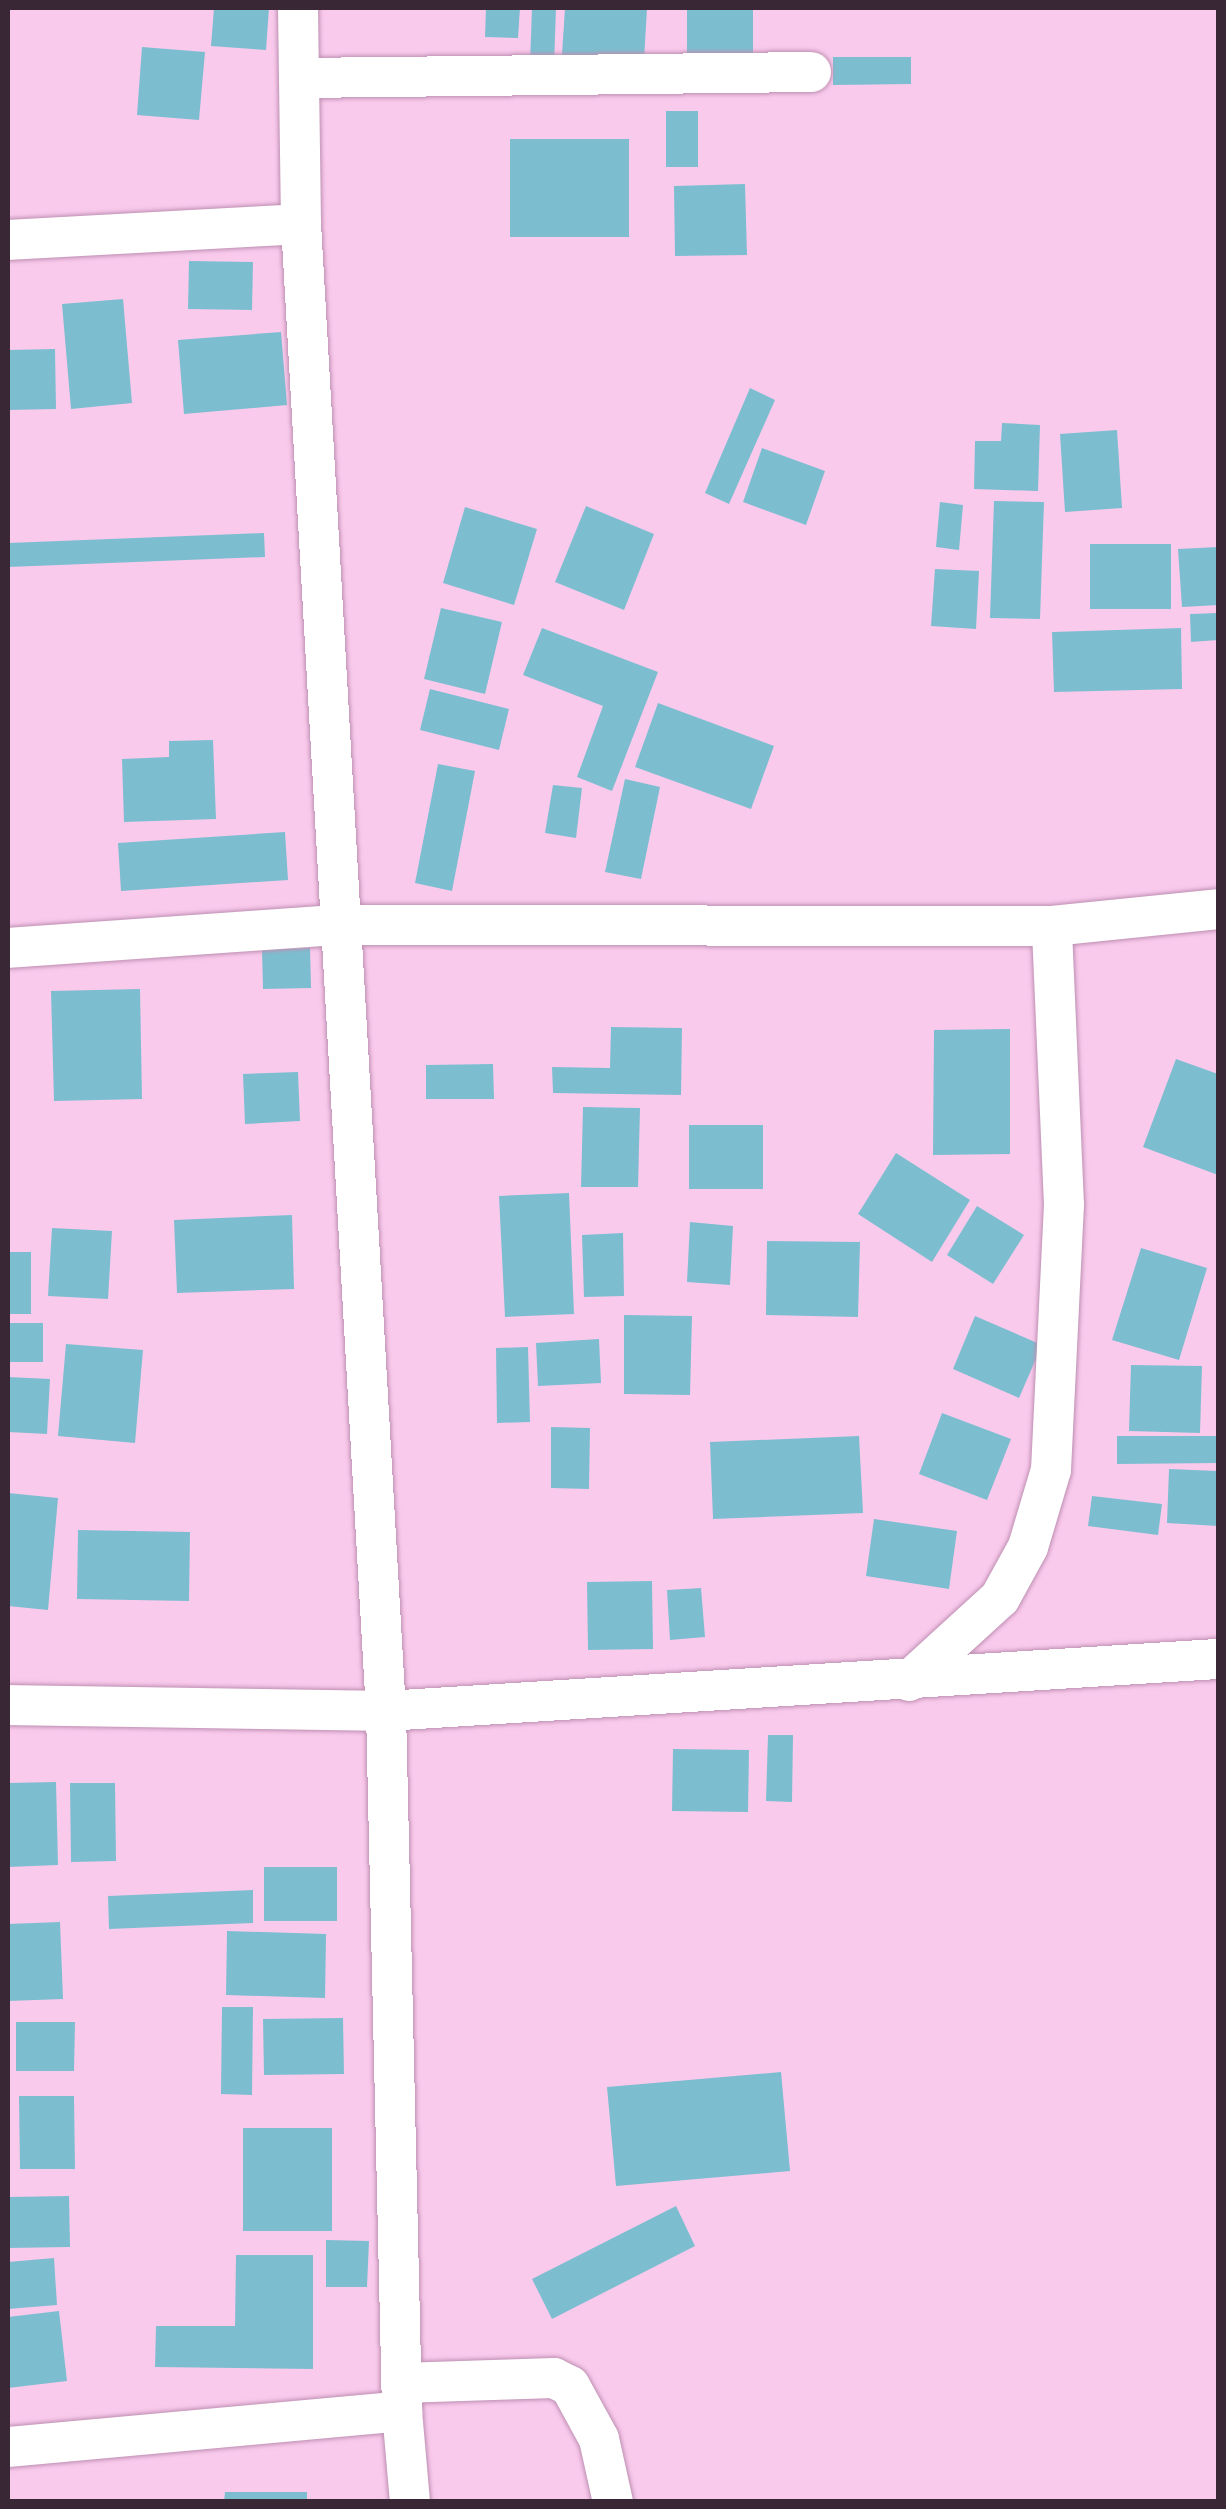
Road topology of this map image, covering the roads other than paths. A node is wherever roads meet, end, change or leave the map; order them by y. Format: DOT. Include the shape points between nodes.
graph roads {
  1 [pos="298,8"];
  2 [pos="811,72"];
  3 [pos="299,78"];
  4 [pos="301,224"];
  5 [pos="8,240"];
  6 [pos="1218,909"];
  7 [pos="341,925"];
  8 [pos="1052,926"];
  9 [pos="8,948"];
  10 [pos="1218,1659"];
  11 [pos="909,1681"];
  12 [pos="8,1705"];
  13 [pos="386,1711"];
  14 [pos="402,2397"];
  15 [pos="8,2446"];
  16 [pos="410,2502"];
  17 [pos="613,2502"];
  1 -- 3 [label="street"];
  2 -- 3 [label="street"];
  3 -- 4 [label="street"];
  4 -- 5 [label="street"];
  4 -- 7 [label="street"];
  6 -- 8 [label="street"];
  7 -- 8 [label="street"];
  7 -- 9 [label="street"];
  7 -- 13 [label="street"];
  8 -- 11 [label="street" via="1064,1205 1051,1470 1028,1547 1000,1598"];
  10 -- 11 [label="street"];
  11 -- 13 [label="street"];
  12 -- 13 [label="street"];
  13 -- 14 [label="street"];
  14 -- 15 [label="street"];
  14 -- 16 [label="street"];
  14 -- 17 [label="street" via="554,2378 570,2386 599,2439"];
}
